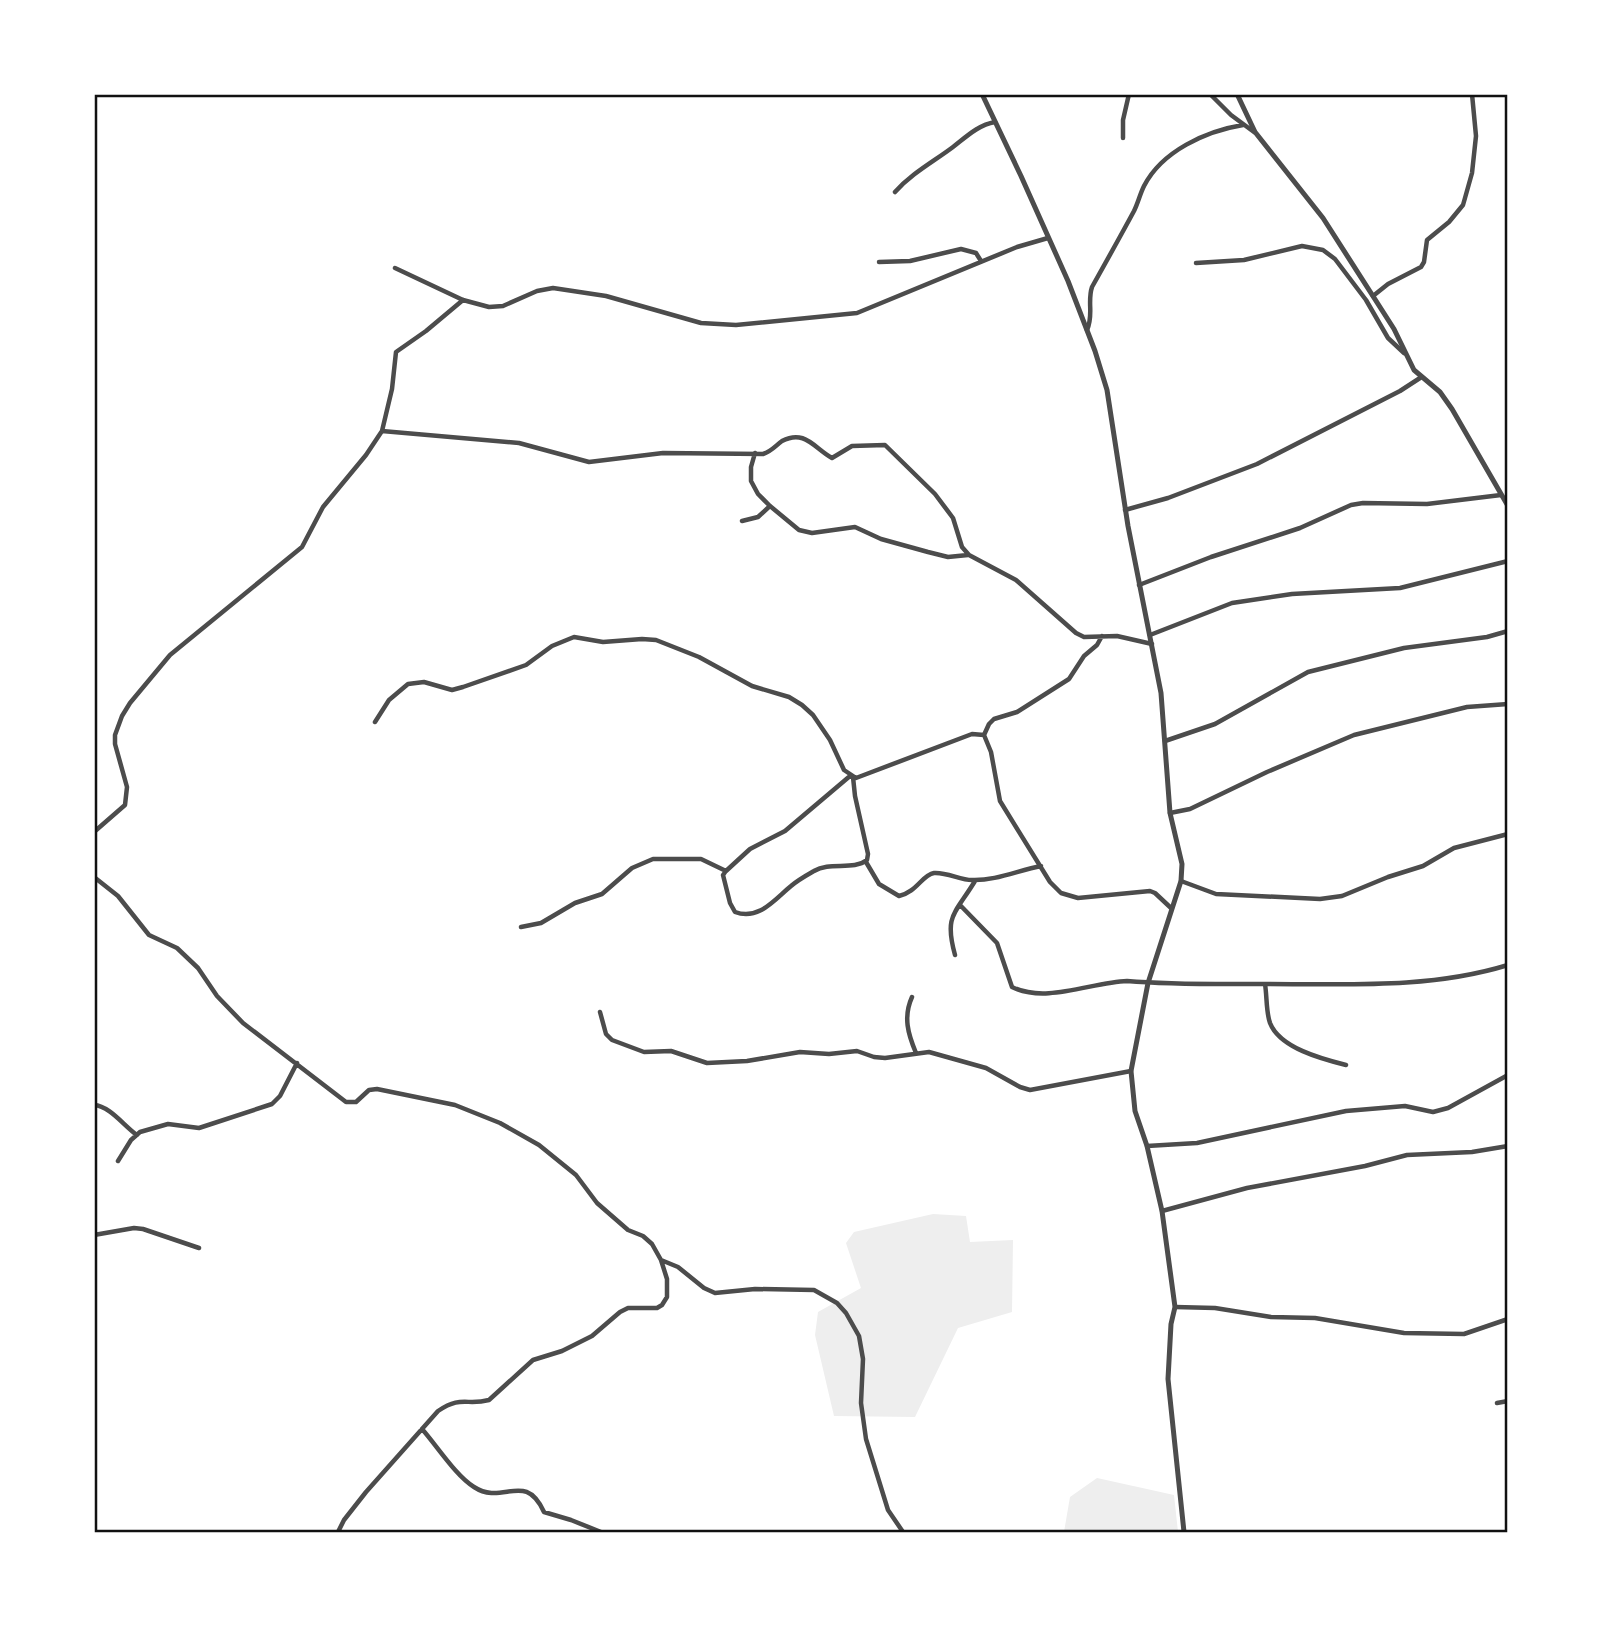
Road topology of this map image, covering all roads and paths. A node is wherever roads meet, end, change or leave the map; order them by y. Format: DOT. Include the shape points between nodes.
graph roads {
  1 [pos="982,94"];
  2 [pos="1129,94"];
  3 [pos="1210,94"];
  4 [pos="1237,94"];
  5 [pos="1472,94"];
  6 [pos="995,122"];
  7 [pos="1243,125"];
  8 [pos="1255,132"];
  9 [pos="1123,138"];
  10 [pos="895,192"];
  11 [pos="1048,238"];
  12 [pos="981,261"];
  13 [pos="879,262"];
  14 [pos="1196,263"];
  15 [pos="395,268"];
  16 [pos="1373,296"];
  17 [pos="463,300"];
  18 [pos="1087,330"];
  19 [pos="1404,353"];
  20 [pos="1420,378"];
  21 [pos="382,431"];
  22 [pos="755,453"];
  23 [pos="1501,495"];
  24 [pos="770,506"];
  25 [pos="1507,506"];
  26 [pos="1125,510"];
  27 [pos="742,521"];
  28 [pos="969,555"];
  29 [pos="1507,561"];
  30 [pos="1139,585"];
  31 [pos="1507,631"];
  32 [pos="1150,635"];
  33 [pos="1102,636"];
  34 [pos="1152,644"];
  35 [pos="1507,704"];
  36 [pos="375,723"];
  37 [pos="984,735"];
  38 [pos="1165,741"];
  39 [pos="852,776"];
  40 [pos="1170,813"];
  41 [pos="94,832"];
  42 [pos="1507,834"];
  43 [pos="866,862"];
  44 [pos="1041,866"];
  45 [pos="726,870"];
  46 [pos="94,877"];
  47 [pos="975,880"];
  48 [pos="1181,881"];
  49 [pos="960,905"];
  50 [pos="1171,908"];
  51 [pos="521,927"];
  52 [pos="955,956"];
  53 [pos="1507,965"];
  54 [pos="1148,983"];
  55 [pos="1265,984"];
  56 [pos="912,997"];
  57 [pos="600,1012"];
  58 [pos="916,1053"];
  59 [pos="297,1063"];
  60 [pos="1346,1065"];
  61 [pos="1131,1071"];
  62 [pos="1507,1075"];
  63 [pos="94,1105"];
  64 [pos="136,1135"];
  65 [pos="1147,1146"];
  66 [pos="1507,1146"];
  67 [pos="117,1161"];
  68 [pos="1162,1211"];
  69 [pos="94,1235"];
  70 [pos="199,1248"];
  71 [pos="661,1260"];
  72 [pos="1175,1307"];
  73 [pos="1507,1319"];
  74 [pos="1507,1401"];
  75 [pos="1497,1403"];
  76 [pos="422,1429"];
  77 [pos="338,1532"];
  78 [pos="601,1532"];
  79 [pos="903,1532"];
  80 [pos="1184,1532"];
  1 -- 6 [label="street"];
  2 -- 9 [label="street"];
  3 -- 7 [label="street"];
  4 -- 8 [label="street"];
  5 -- 16 [label="street" via="1476,136 1463,205 1427,240 1421,267"];
  6 -- 10 [label="street" via="964,137"];
  6 -- 11 [label="street"];
  7 -- 8 [label="street"];
  7 -- 18 [label="street" via="1190,142 1156,170 1091,287 1092,320"];
  8 -- 16 [label="street" via="1323,218"];
  11 -- 12 [label="street"];
  11 -- 18 [label="street"];
  12 -- 13 [label="street" via="976,253 961,249 909,261"];
  12 -- 17 [label="street" via="857,313 736,325 701,323 568,289 537,291 503,306"];
  14 -- 19 [label="street" via="1244,260 1292,247 1323,250 1335,259 1388,338"];
  15 -- 17 [label="street"];
  16 -- 19 [label="street"];
  17 -- 21 [label="street" via="396,352 393,389"];
  18 -- 26 [label="street" via="1107,390"];
  19 -- 20 [label="street"];
  20 -- 23 [label="street" via="1440,392"];
  20 -- 26 [label="street" via="1258,464"];
  21 -- 22 [label="street" via="519,443 589,462 663,453"];
  21 -- 41 [label="street" via="323,507 302,547 170,655 130,703 115,734 127,787 125,805"];
  22 -- 24 [label="street" via="751,481"];
  22 -- 28 [label="street" via="768,453 783,441 798,437 808,439 832,458 852,446 885,445 935,494 953,518"];
  23 -- 25 [label="street"];
  23 -- 30 [label="street" via="1427,504 1351,505"];
  24 -- 27 [label="street" via="758,517"];
  24 -- 28 [label="street" via="807,533 855,527 948,557"];
  26 -- 30 [label="street"];
  28 -- 33 [label="street" via="1016,580 1076,633"];
  29 -- 32 [label="street" via="1400,588 1292,594 1232,603"];
  30 -- 32 [label="street"];
  31 -- 38 [label="street" via="1404,648 1308,672 1216,724"];
  32 -- 34 [label="street"];
  33 -- 34 [label="street"];
  33 -- 37 [label="street" via="1069,679 1017,712 994,719"];
  34 -- 38 [label="street"];
  35 -- 40 [label="street" via="1467,707 1354,735 1190,809"];
  36 -- 39 [label="street" via="389,700 408,684 424,682 452,690 463,687 526,665 574,637 603,642 656,640 803,705"];
  37 -- 39 [label="street" via="972,734"];
  37 -- 44 [label="street" via="1000,801"];
  38 -- 40 [label="street"];
  39 -- 43 [label="street" via="869,854"];
  39 -- 45 [label="street" via="785,831 750,849"];
  40 -- 48 [label="street" via="1182,863"];
  42 -- 48 [label="street" via="1454,848 1423,866 1342,896 1216,894"];
  43 -- 45 [label="street" via="822,867 758,912 747,914 733,910 723,875"];
  43 -- 47 [label="street" via="879,884 899,896 933,873"];
  44 -- 47 [label="street"];
  44 -- 50 [label="street" via="1060,894 1068,897 1150,891"];
  45 -- 51 [label="street" via="701,859 653,859 632,868 602,894"];
  46 -- 59 [label="street" via="118,896 149,935 177,948 198,968 243,1023"];
  47 -- 49 [label="street"];
  48 -- 50 [label="street"];
  49 -- 52 [label="street" via="950,923"];
  49 -- 54 [label="street" via="996,943 1007,978 1018,990 1056,993 1108,981"];
  50 -- 54 [label="street"];
  53 -- 55 [label="street" via="1430,982"];
  54 -- 55 [label="street"];
  54 -- 61 [label="street"];
  55 -- 60 [label="street" via="1270,1023 1277,1033 1318,1059"];
  56 -- 58 [label="street" via="906,1023"];
  57 -- 58 [label="street" via="612,1040 635,1050 671,1051 707,1063 747,1062 800,1052 857,1051 885,1058"];
  58 -- 61 [label="street" via="956,1058 1030,1090"];
  59 -- 64 [label="street" via="280,1096 265,1108 199,1128 168,1124"];
  59 -- 71 [label="street" via="346,1102 356,1102 377,1089 455,1105 499,1123 539,1145 576,1175 597,1203 653,1244"];
  61 -- 65 [label="street" via="1135,1111"];
  62 -- 65 [label="street" via="1433,1112 1405,1106 1346,1111 1198,1143"];
  63 -- 64 [label="street" via="108,1110"];
  64 -- 67 [label="street"];
  65 -- 68 [label="street"];
  66 -- 68 [label="street" via="1407,1155"];
  68 -- 72 [label="street"];
  69 -- 70 [label="street" via="143,1229"];
  71 -- 76 [label="street" via="667,1279 662,1305 620,1312 592,1336 533,1360 489,1400 449,1404"];
  71 -- 79 [label="street" via="678,1266 715,1293 814,1290 837,1303 859,1336 866,1439 888,1510"];
  72 -- 73 [label="street" via="1315,1318 1404,1333 1464,1334"];
  72 -- 80 [label="street" via="1168,1379"];
  74 -- 75 [label="street"];
  76 -- 77 [label="street" via="351,1510"];
  76 -- 78 [label="street" via="472,1486 486,1493 528,1491 544,1512"];
}
